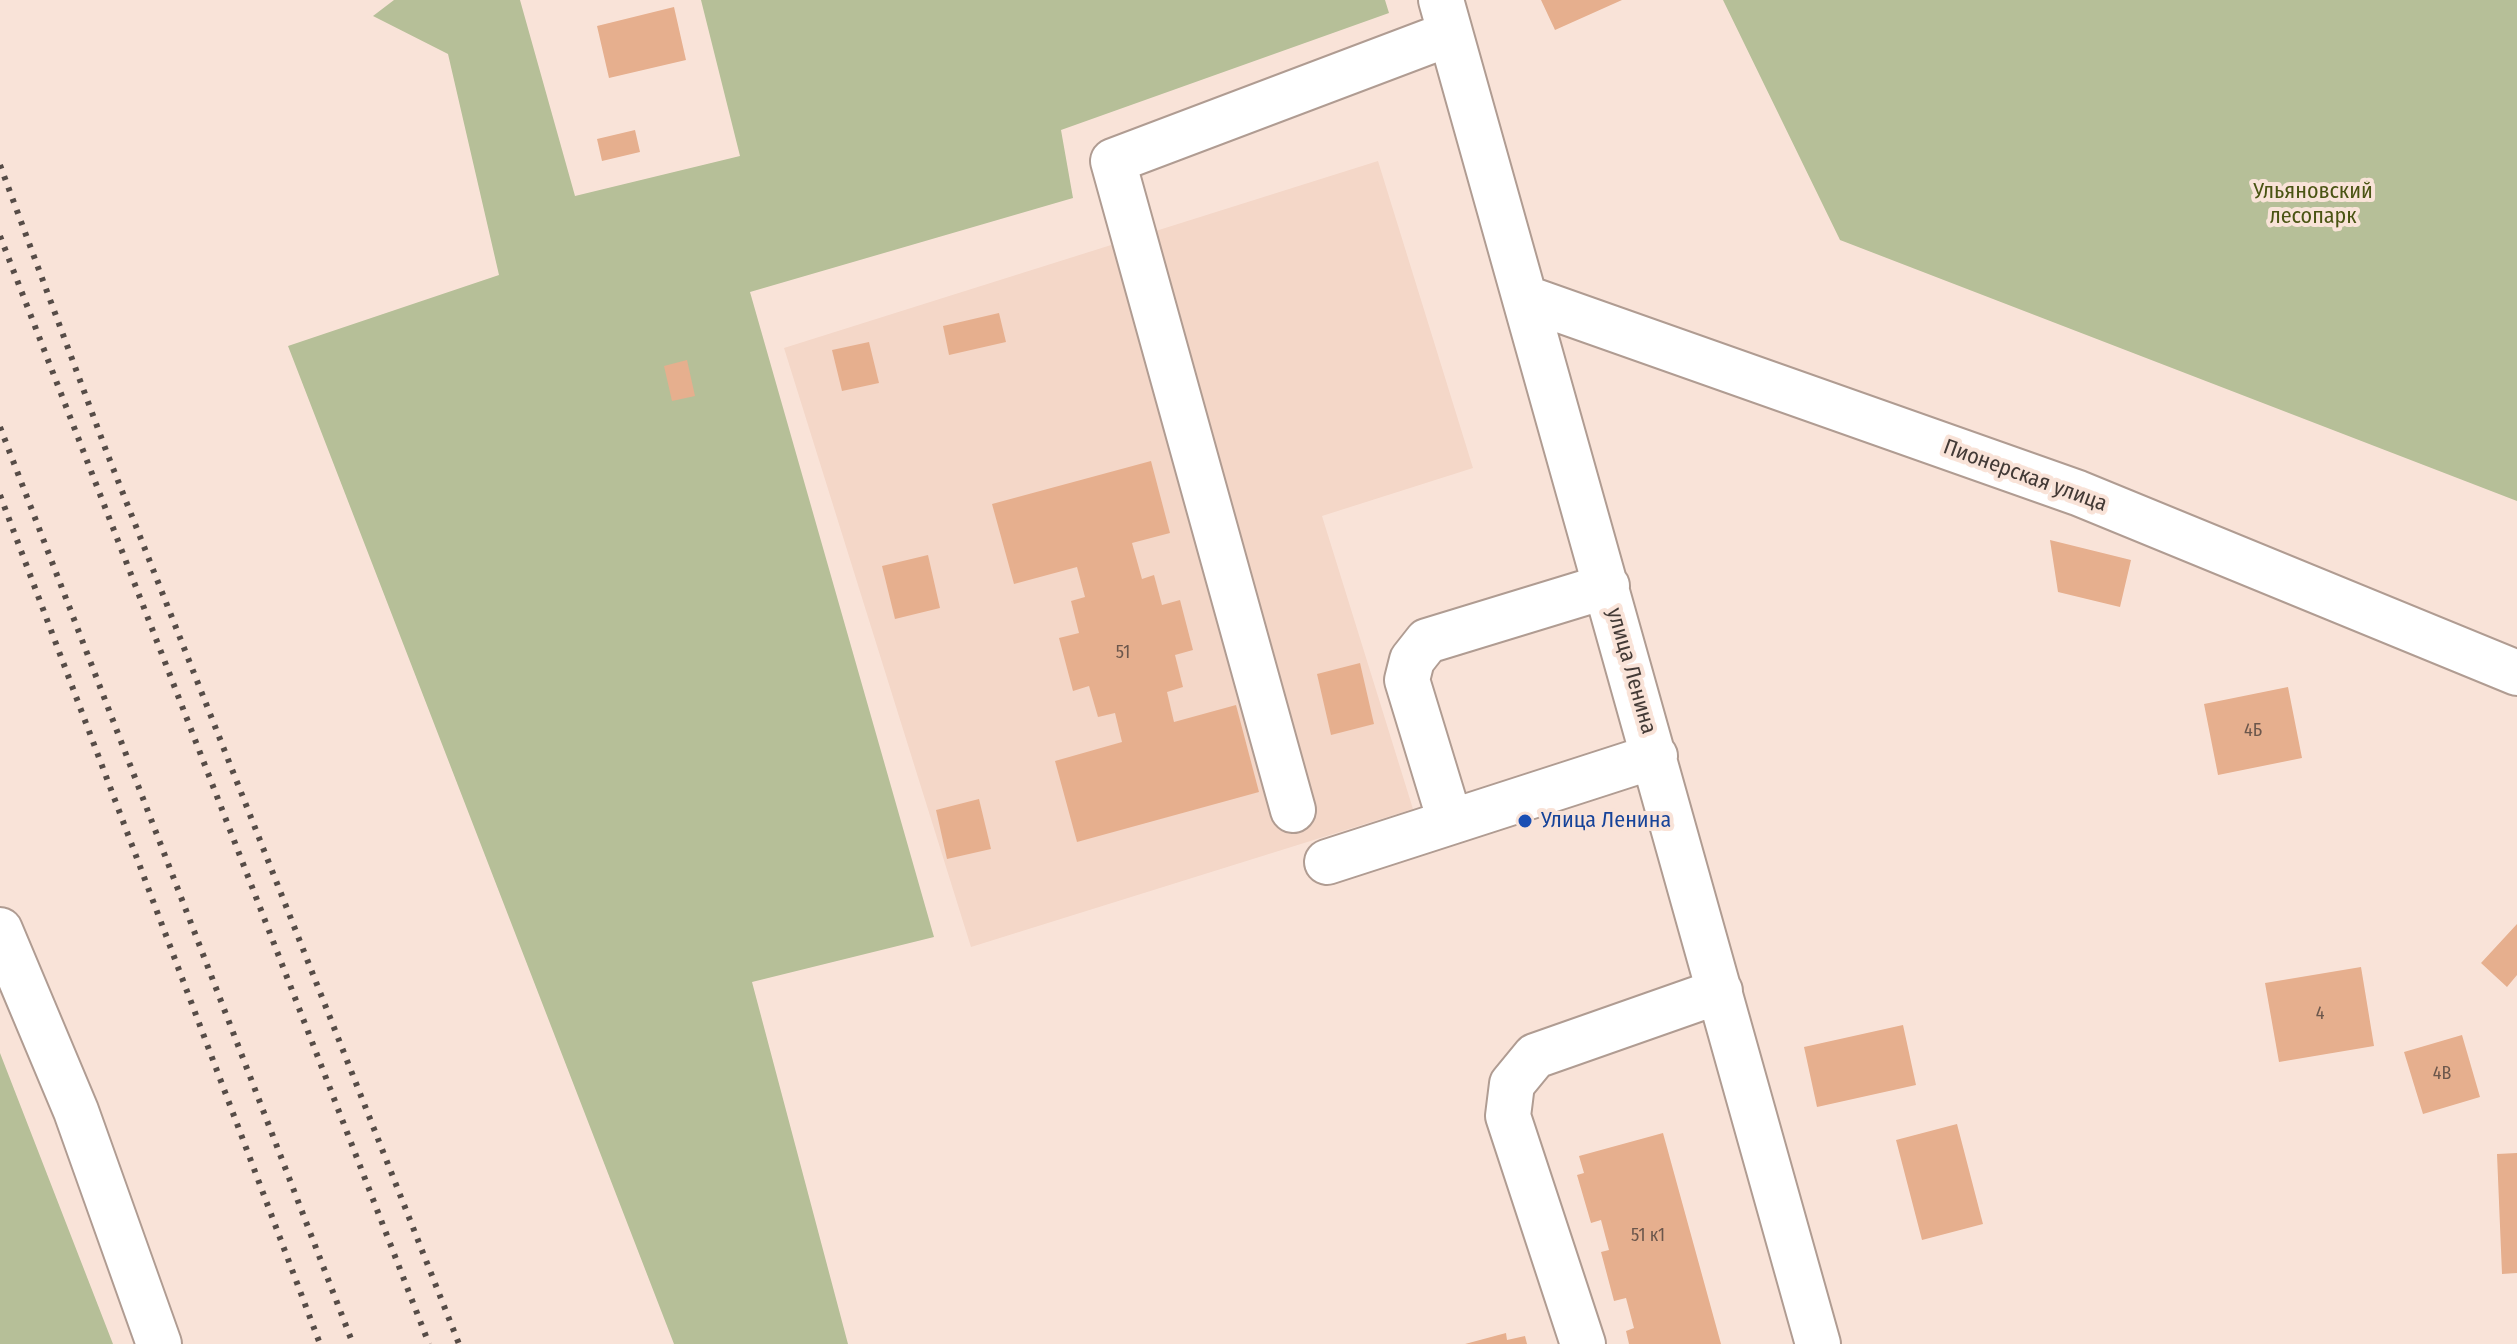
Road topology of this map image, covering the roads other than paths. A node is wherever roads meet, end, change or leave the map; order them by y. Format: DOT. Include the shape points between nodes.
graph roads {
  1 [pos="1445,17"];
  2 [pos="1526,298"];
  3 [pos="1607,586"];
  4 [pos="2517,673"];
  5 [pos="1655,756"];
  6 [pos="1293,810"];
  7 [pos="1450,821"];
  8 [pos="1327,862"];
  9 [pos="0,930"];
  10 [pos="1720,991"];
  11 [pos="159,1344"];
  12 [pos="1583,1344"];
  13 [pos="1818,1344"];
  1 -- 2 [label="street, улица Ленина"];
  1 -- 6 [label="street" via="1113,161"];
  2 -- 3 [label="street, улица Ленина"];
  2 -- 4 [label="street, Пионерская улица" via="2078,493"];
  3 -- 5 [label="street, улица Ленина"];
  3 -- 7 [label="street" via="1427,641 1412,660 1407,680"];
  5 -- 7 [label="street"];
  5 -- 10 [label="street, улица Ленина"];
  7 -- 8 [label="street"];
  9 -- 11 [label="street" via="76,1111"];
  10 -- 12 [label="street" via="1535,1056 1512,1084 1508,1116"];
  10 -- 13 [label="street, улица Ленина"];
}
